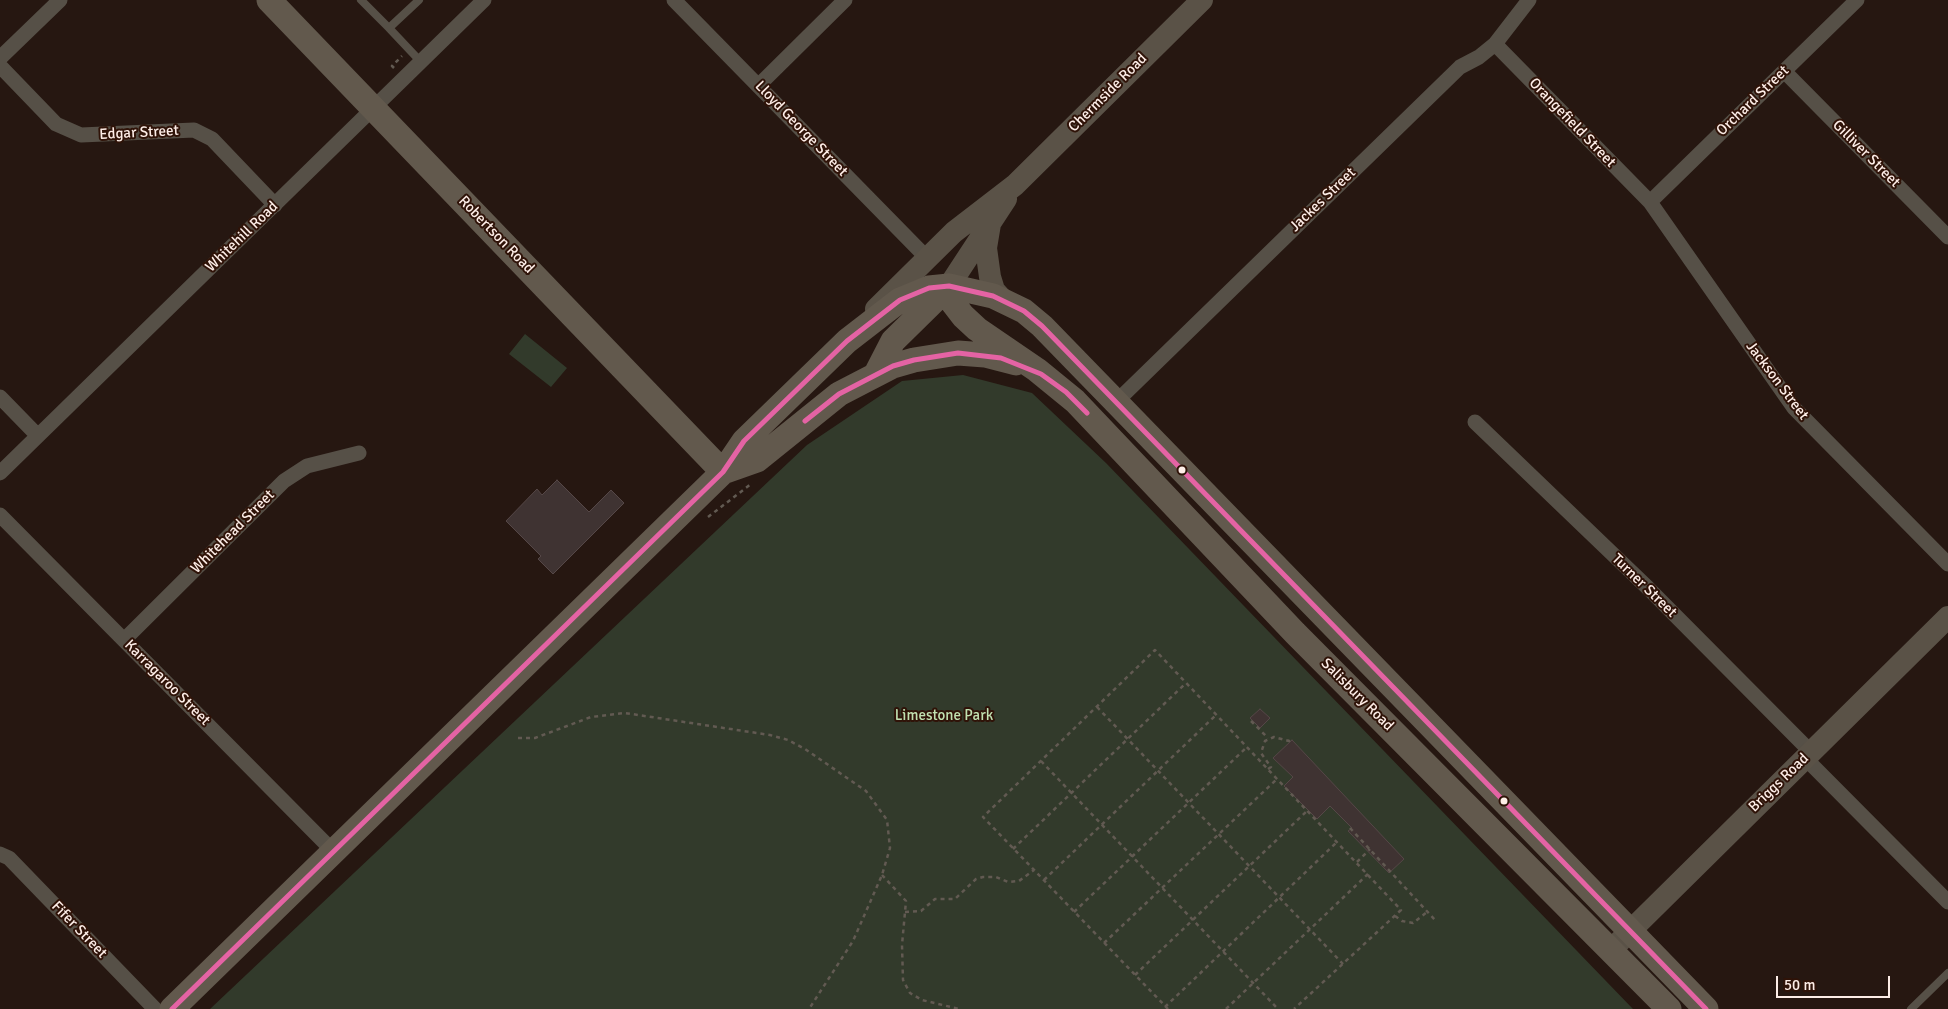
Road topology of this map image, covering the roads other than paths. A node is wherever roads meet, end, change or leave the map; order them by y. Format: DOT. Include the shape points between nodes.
graph roads {
  1 [pos="60,0"];
  2 [pos="269,0"];
  3 [pos="361,0"];
  4 [pos="419,0"];
  5 [pos="484,0"];
  6 [pos="674,0"];
  7 [pos="845,0"];
  8 [pos="1202,0"];
  9 [pos="1529,0"];
  10 [pos="1857,0"];
  11 [pos="389,28"];
  12 [pos="1495,44"];
  13 [pos="0,58"];
  14 [pos="421,62"];
  15 [pos="0,66"];
  16 [pos="1784,71"];
  17 [pos="759,85"];
  18 [pos="374,108"];
  19 [pos="1650,202"];
  20 [pos="275,205"];
  21 [pos="987,216"];
  22 [pos="1948,237"];
  23 [pos="927,258"];
  24 [pos="949,286"];
  25 [pos="1003,300"];
  26 [pos="847,342"];
  27 [pos="873,376"];
  28 [pos="1049,378"];
  29 [pos="0,397"];
  30 [pos="1116,402"];
  31 [pos="1094,421"];
  32 [pos="1475,422"];
  33 [pos="38,436"];
  34 [pos="359,453"];
  35 [pos="723,472"];
  36 [pos="0,473"];
  37 [pos="0,515"];
  38 [pos="1948,564"];
  39 [pos="1948,617"];
  40 [pos="124,640"];
  41 [pos="1808,755"];
  42 [pos="334,852"];
  43 [pos="0,854"];
  44 [pos="1948,902"];
  45 [pos="1630,930"];
  46 [pos="1611,950"];
  47 [pos="1948,973"];
  48 [pos="156,1009"];
  49 [pos="172,1009"];
  50 [pos="1669,1009"];
  51 [pos="1706,1009"];
  52 [pos="1910,1009"];
  1 -- 13 [label="street"];
  2 -- 18 [label="main road, Robertson Road"];
  3 -- 11 [label="lane"];
  4 -- 11 [label="lane"];
  5 -- 14 [label="street, Whitehill Road"];
  6 -- 17 [label="street, Lloyd George Street"];
  7 -- 17 [label="street"];
  8 -- 21 [label="street, Chermside Road"];
  9 -- 12 [label="street, Jackes Street"];
  10 -- 16 [label="street, Orchard Street"];
  11 -- 14 [label="lane"];
  12 -- 19 [label="street, Orangefield Street"];
  12 -- 30 [label="street, Jackes Street" via="1460,67"];
  14 -- 18 [label="street, Whitehill Road"];
  15 -- 20 [label="street, Edgar Street" via="56,124 81,135 194,130 212,138"];
  16 -- 19 [label="street, Orchard Street"];
  16 -- 22 [label="street, Gilliver Street"];
  17 -- 23 [label="street, Lloyd George Street"];
  18 -- 20 [label="street, Whitehill Road"];
  18 -- 35 [label="main road, Robertson Road"];
  19 -- 38 [label="street, Jackson Street" via="1794,408"];
  20 -- 33 [label="street, Whitehill Road"];
  21 -- 23 [label="street, Chermside Road" via="954,232"];
  21 -- 24 [label="street, Chermside Road"];
  21 -- 25 [label="street" via="986,248 990,278 994,290"];
  23 -- 26 [label="street, Chermside Road"];
  24 -- 25 [label="main road, Salisbury Road" via="980,291"];
  24 -- 26 [label="main road, Salisbury Road" via="929,288 900,300"];
  24 -- 27 [label="main road, Chermside Road" via="892,341"];
  24 -- 28 [label="main road, Salisbury Road" via="953,303 977,329"];
  25 -- 30 [label="main road, Salisbury Road" via="1042,326"];
  26 -- 35 [label="main road, Chermside Road" via="744,441"];
  27 -- 28 [label="main road, Salisbury Road" via="914,360 958,353 1001,358"];
  27 -- 35 [label="main road, Chermside Road" via="839,394 757,460"];
  28 -- 31 [label="main road, Salisbury Road"];
  29 -- 33 [label="street"];
  30 -- 31 [label="main road"];
  30 -- 45 [label="main road, Salisbury Road"];
  31 -- 46 [label="main road, Salisbury Road" via="1295,633"];
  32 -- 41 [label="street, Turner Street" via="1648,588"];
  33 -- 36 [label="street, Whitehill Road"];
  34 -- 40 [label="street, Whitehead Street" via="307,466 284,481"];
  35 -- 42 [label="main road, Chermside Road"];
  37 -- 40 [label="street, Karragaroo Street"];
  39 -- 41 [label="street, Briggs Road"];
  40 -- 42 [label="street, Karragaroo Street"];
  41 -- 44 [label="street, Turner Street"];
  41 -- 45 [label="street, Briggs Road"];
  42 -- 49 [label="main road, Chermside Road"];
  43 -- 48 [label="street, Fifer Street" via="9,858"];
  45 -- 46 [label="street, Briggs Road"];
  45 -- 51 [label="main road, Salisbury Road"];
  46 -- 50 [label="main road, Salisbury Road"];
  47 -- 52 [label="lane"];
}
